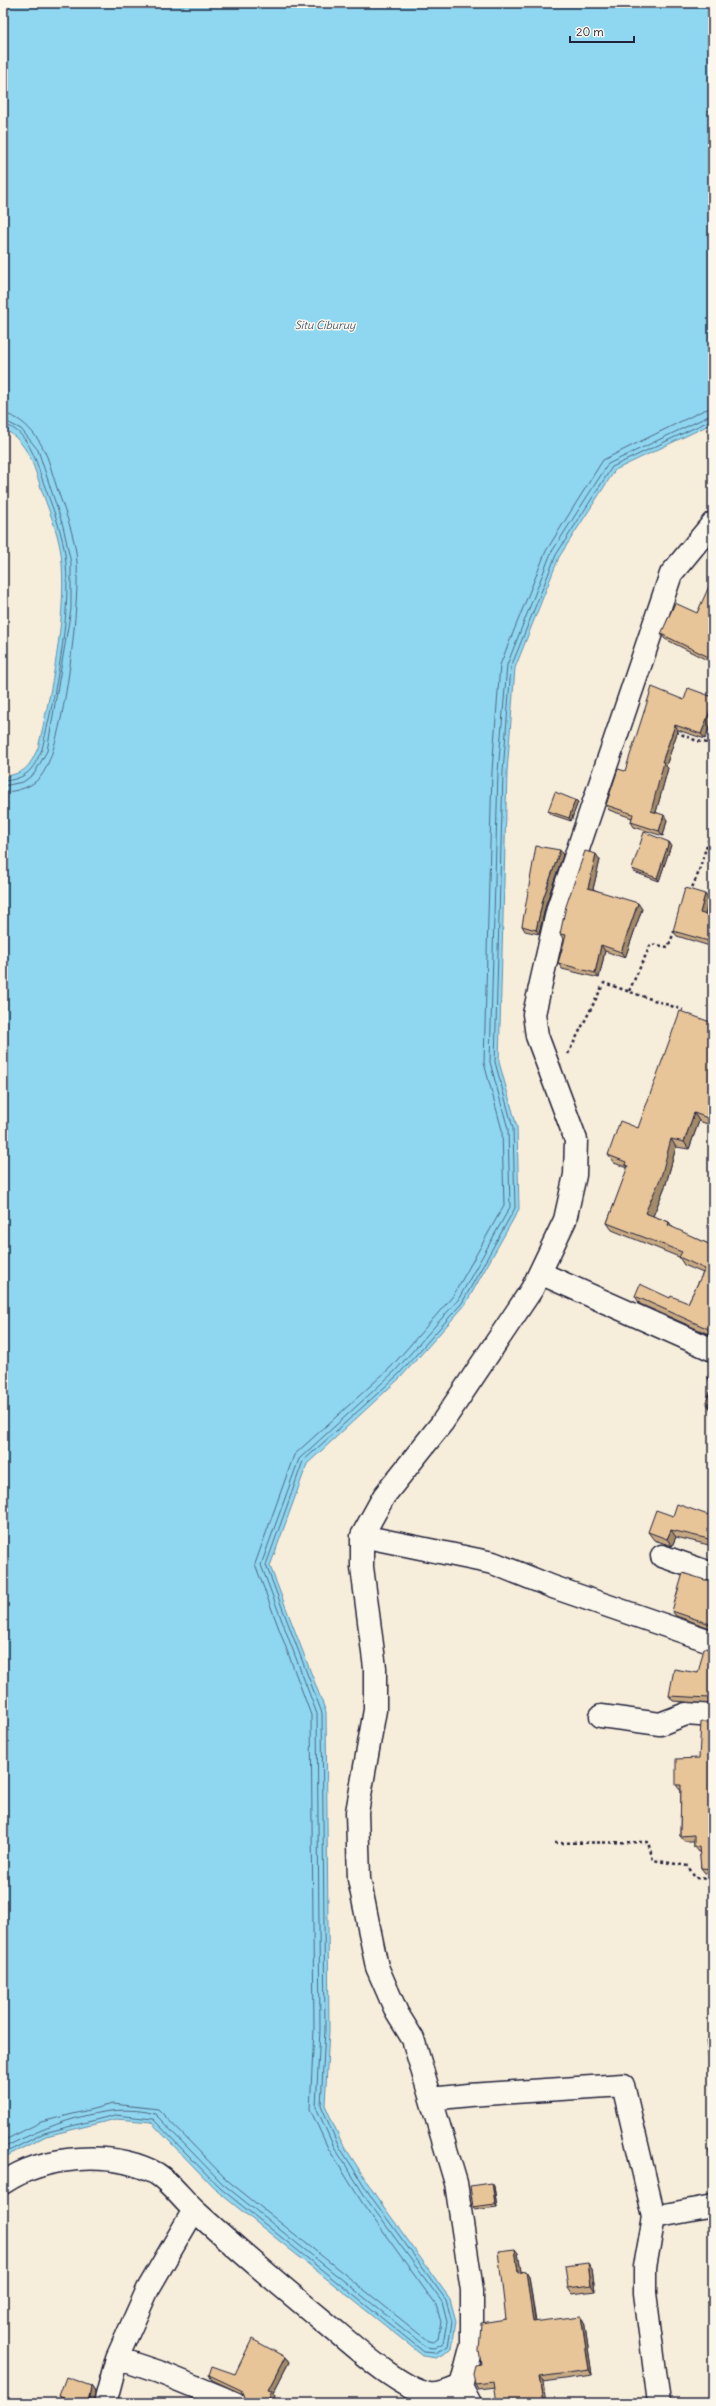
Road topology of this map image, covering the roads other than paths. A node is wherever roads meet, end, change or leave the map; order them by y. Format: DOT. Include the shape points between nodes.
graph roads {
  1 [pos="713,523"];
  2 [pos="540,1273"];
  3 [pos="713,1350"];
  4 [pos="362,1536"];
  5 [pos="662,1556"];
  6 [pos="713,1574"];
  7 [pos="713,1642"];
  8 [pos="601,1716"];
  9 [pos="713,1716"];
  10 [pos="431,2100"];
  11 [pos="3,2183"];
  12 [pos="713,2206"];
  13 [pos="194,2210"];
  14 [pos="654,2216"];
  15 [pos="117,2358"];
  16 [pos="465,2395"];
  17 [pos="105,2403"];
  18 [pos="235,2403"];
  19 [pos="659,2403"];
  1 -- 2 [label="street" via="671,574 558,908 534,1014 537,1036 576,1140 575,1175 564,1220"];
  2 -- 3 [label="street"];
  2 -- 4 [label="street" via="532,1289 442,1423 384,1496"];
  4 -- 7 [label="street" via="493,1564"];
  4 -- 10 [label="street" via="362,1567 375,1682 375,1710 357,1812 359,1879 377,1967 397,2013 413,2039"];
  5 -- 6 [label="street"];
  8 -- 9 [label="street" via="660,1724 686,1714"];
  10 -- 14 [label="street" via="476,2094 623,2085"];
  10 -- 16 [label="street" via="456,2183 472,2290 472,2344"];
  11 -- 13 [label="street" via="11,2177 40,2167 80,2158 125,2161 158,2174"];
  12 -- 14 [label="street"];
  13 -- 15 [label="street" via="148,2289"];
  13 -- 16 [label="street" via="372,2362 416,2390 430,2394"];
  14 -- 19 [label="street" via="645,2267 645,2293"];
  15 -- 17 [label="street"];
  15 -- 18 [label="street"];
}
